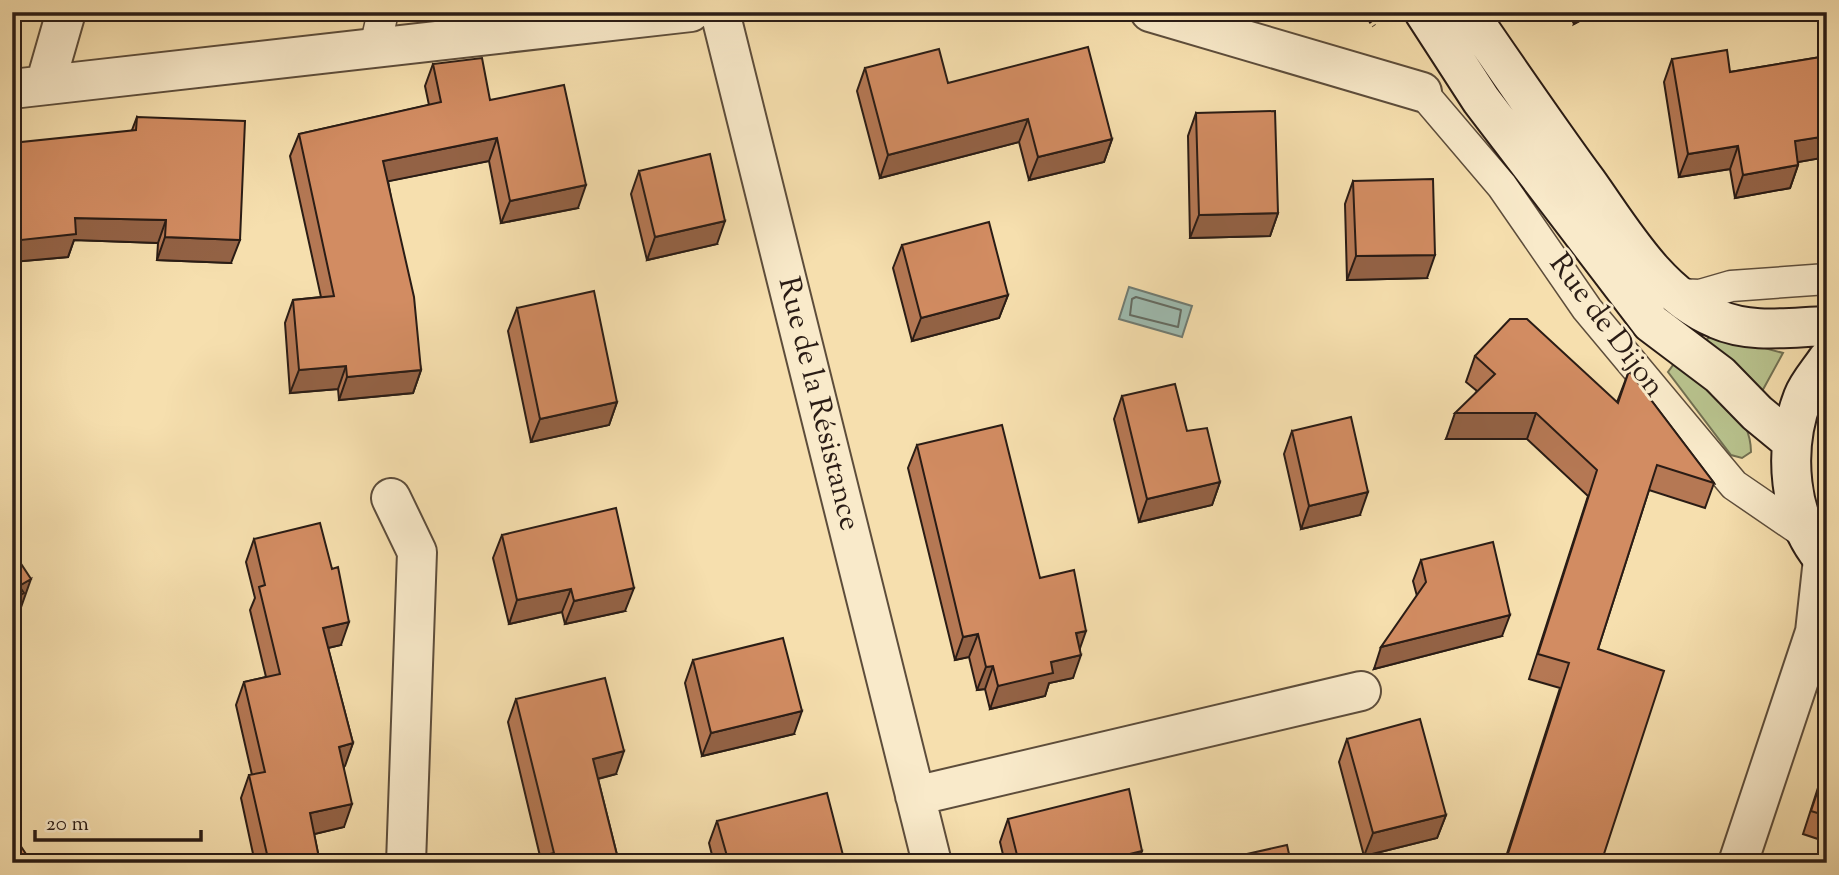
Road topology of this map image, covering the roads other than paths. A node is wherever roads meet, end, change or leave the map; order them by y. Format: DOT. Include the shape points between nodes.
graph roads {
  1 [pos="66,12"];
  2 [pos="691,12"];
  3 [pos="720,12"];
  4 [pos="1150,12"];
  5 [pos="1424,12"];
  6 [pos="1468,12"];
  7 [pos="379,30"];
  8 [pos="29,87"];
  9 [pos="1422,92"];
  10 [pos="1827,279"];
  11 [pos="1676,294"];
  12 [pos="1827,326"];
  13 [pos="1827,360"];
  14 [pos="1791,440"];
  15 [pos="391,498"];
  16 [pos="1820,553"];
  17 [pos="1361,691"];
  18 [pos="915,796"];
  19 [pos="405,863"];
  20 [pos="932,863"];
  21 [pos="1738,863"];
  1 -- 8 [label="street"];
  2 -- 7 [label="street"];
  3 -- 18 [label="street, Rue de la Résistance"];
  4 -- 9 [label="street"];
  5 -- 14 [label="street, Rue de Dijon" via="1481,100 1651,323 1720,375"];
  6 -- 11 [label="street" via="1646,264"];
  7 -- 8 [label="street"];
  9 -- 16 [label="lane, Rue de Dijon" via="1503,186 1587,309 1734,485"];
  10 -- 11 [label="lane"];
  11 -- 12 [label="street" via="1716,319 1744,328"];
  13 -- 14 [label="street" via="1804,396"];
  14 -- 16 [label="street" via="1791,483 1802,522"];
  15 -- 19 [label="street" via="417,552"];
  16 -- 21 [label="street" via="1815,632"];
  17 -- 18 [label="street"];
  18 -- 20 [label="street, Rue de la Résistance"];
}
